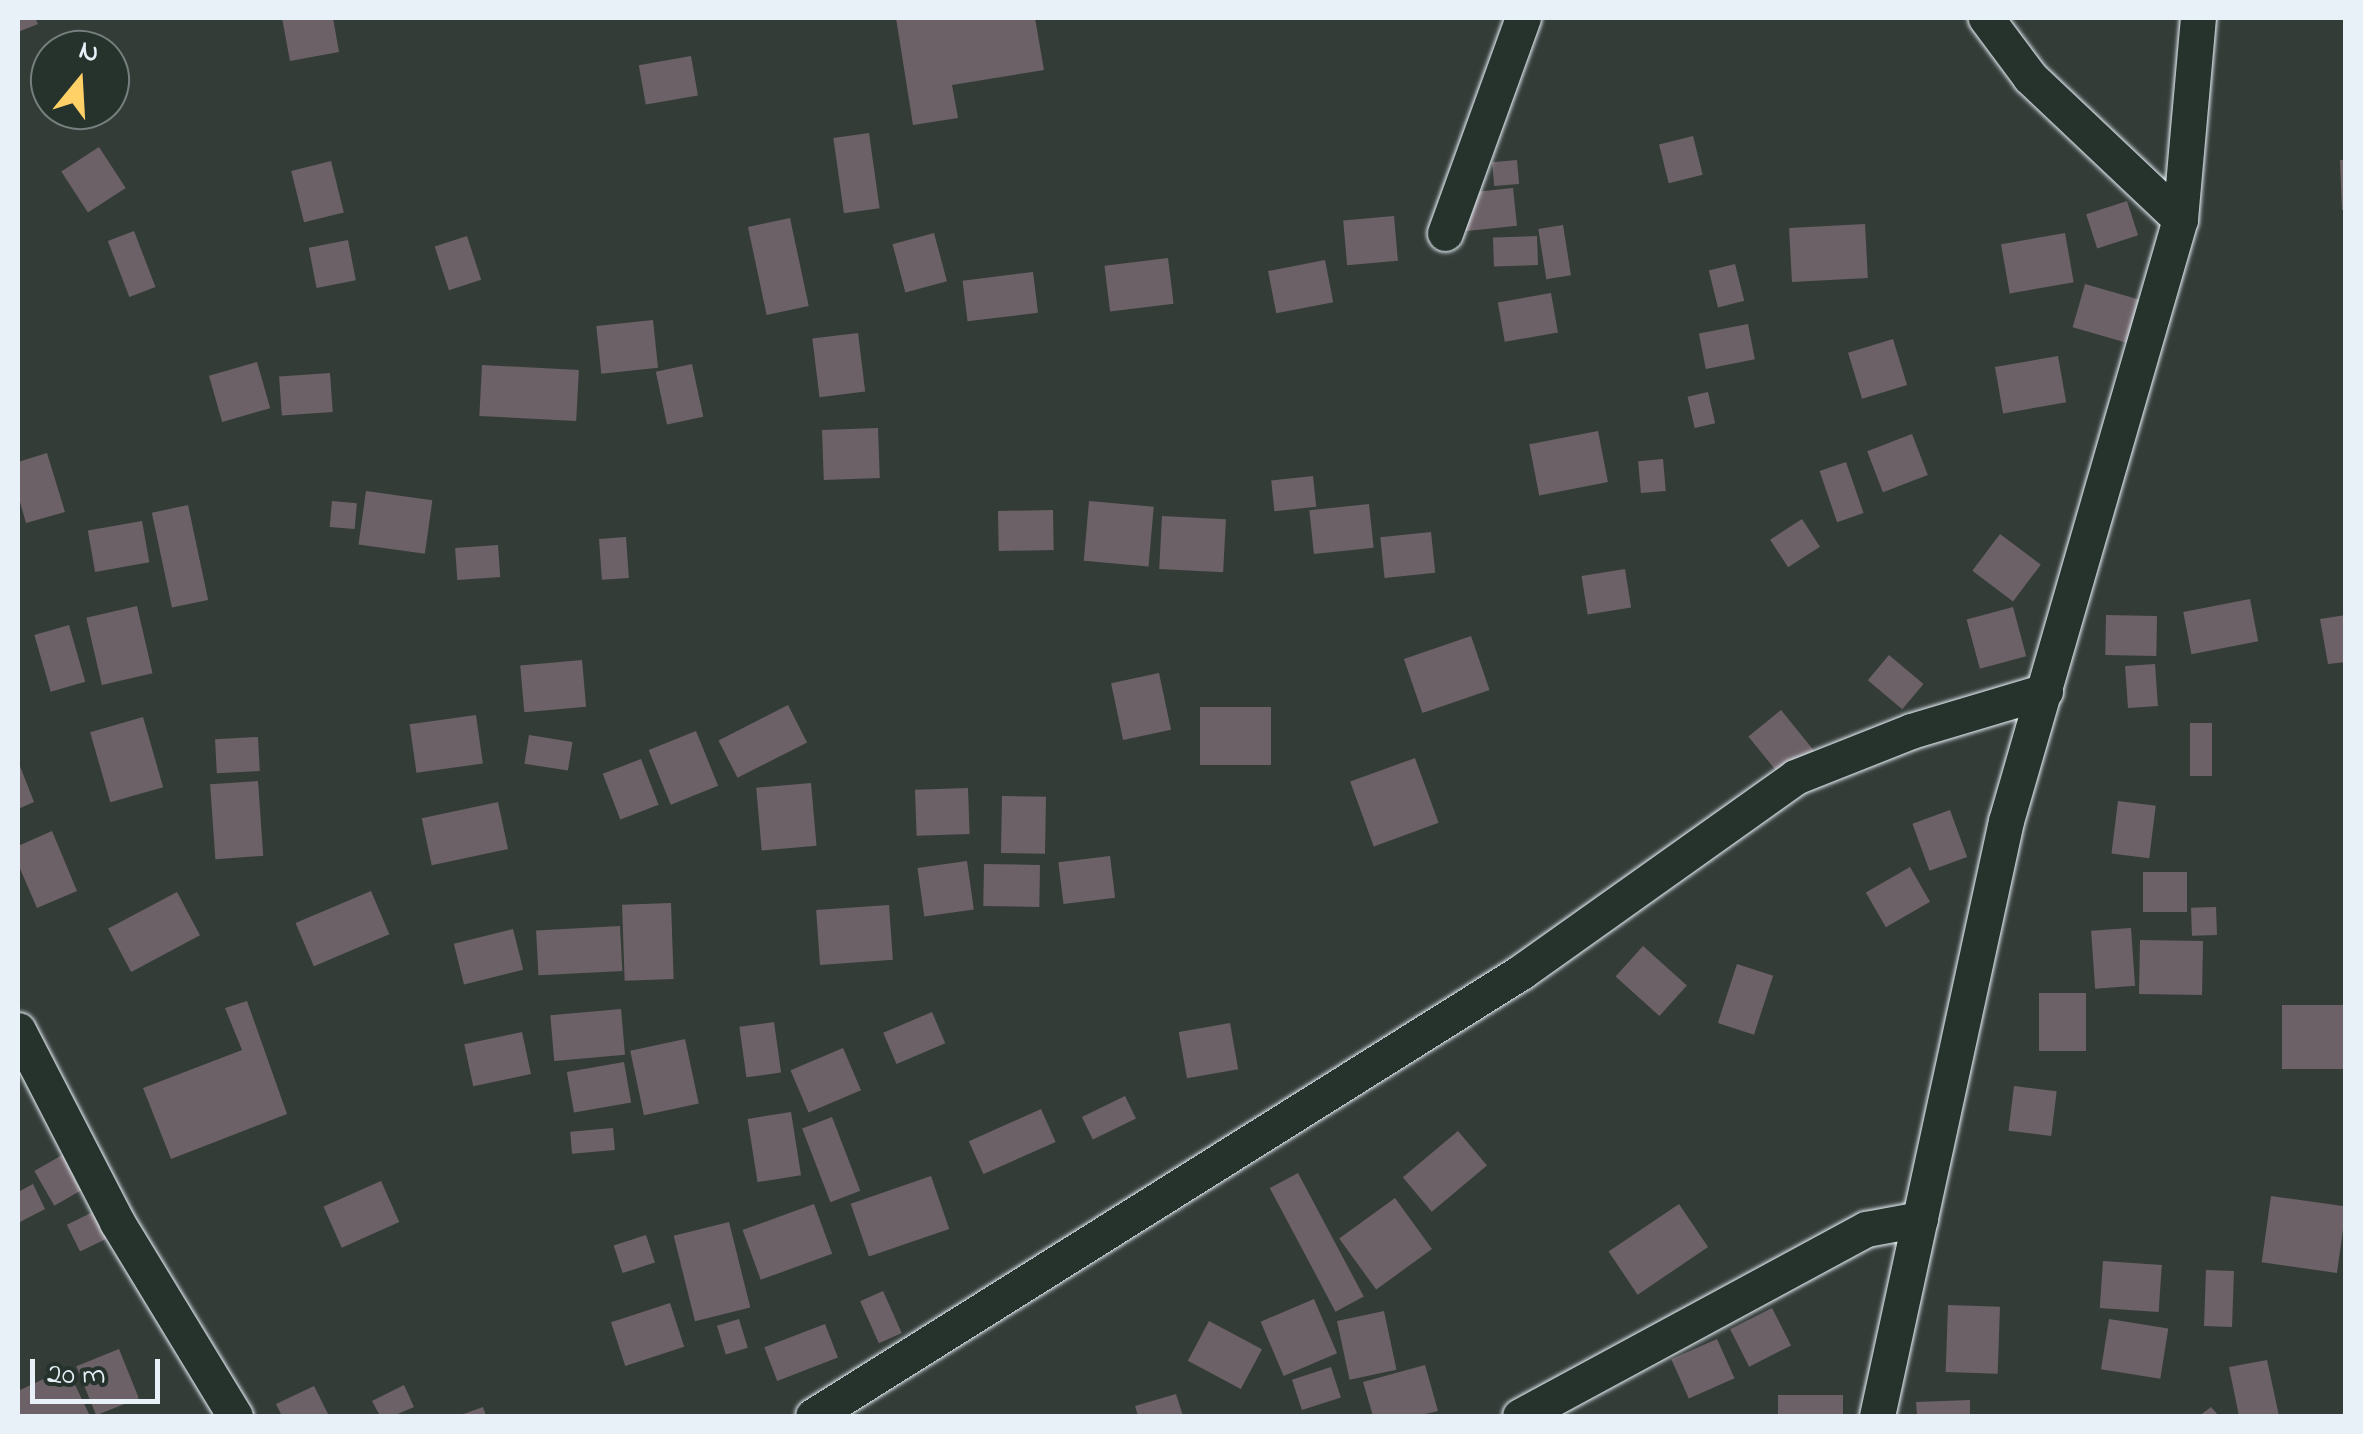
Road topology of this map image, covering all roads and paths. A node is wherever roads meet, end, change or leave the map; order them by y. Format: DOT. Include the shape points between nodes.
graph roads {
  1 [pos="1523,18"];
  2 [pos="1986,18"];
  3 [pos="2198,18"];
  4 [pos="2180,219"];
  5 [pos="1445,233"];
  6 [pos="2045,691"];
  7 [pos="18,1030"];
  8 [pos="1920,1219"];
  9 [pos="235,1416"];
  10 [pos="813,1416"];
  11 [pos="1520,1416"];
  12 [pos="1877,1416"];
  1 -- 5 [label="street"];
  2 -- 4 [label="street" via="2030,77"];
  3 -- 4 [label="street"];
  4 -- 6 [label="street"];
  6 -- 8 [label="street" via="2006,821"];
  6 -- 10 [label="street" via="1911,731 1795,777 1521,972"];
  7 -- 9 [label="street" via="117,1222"];
  8 -- 11 [label="street" via="1866,1229"];
  8 -- 12 [label="street"];
}
